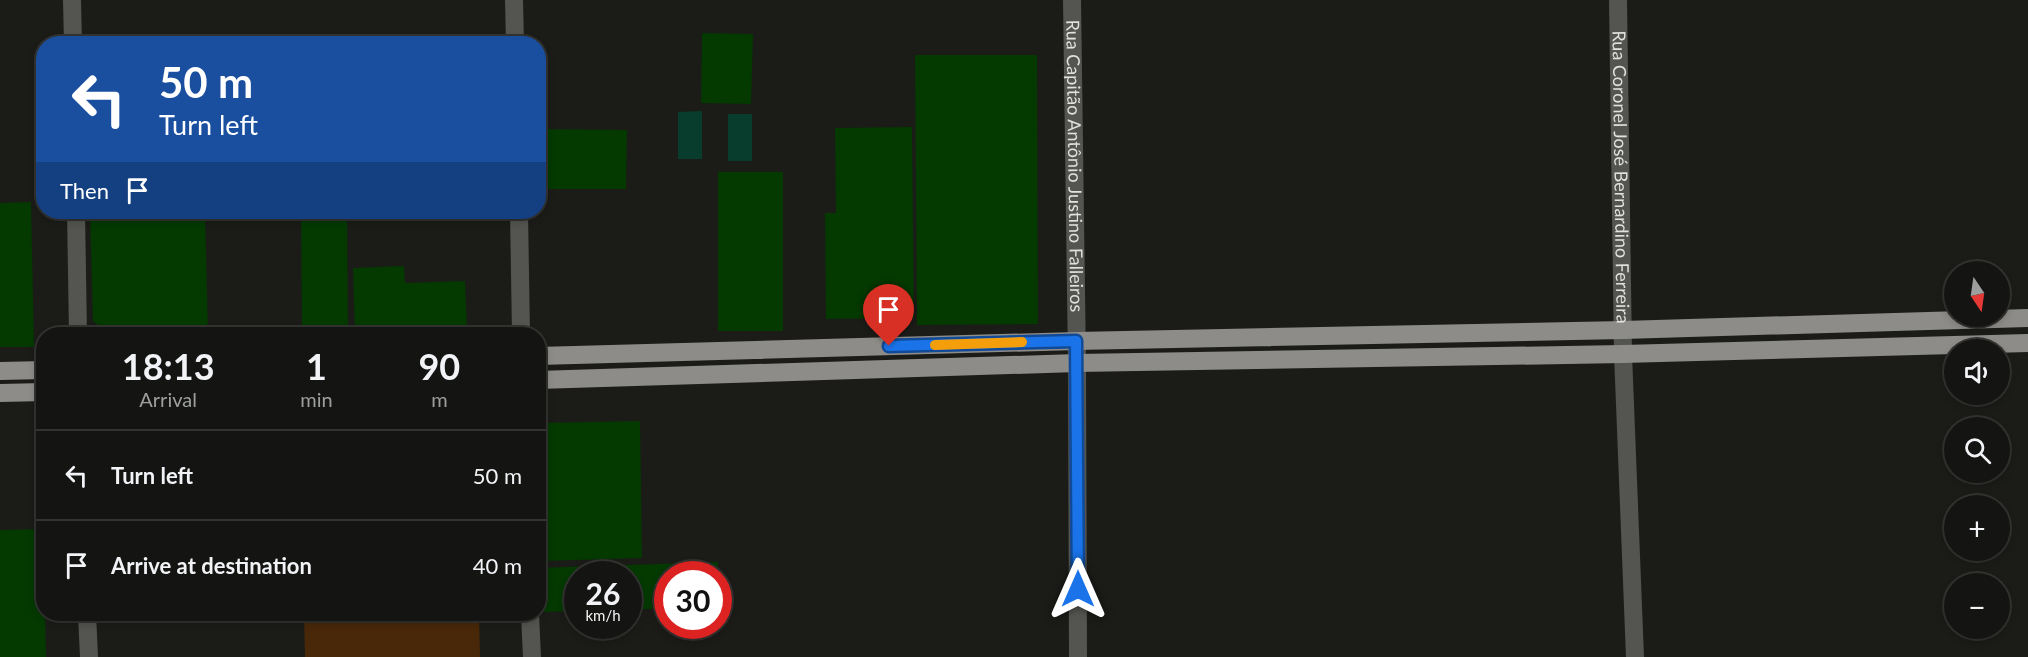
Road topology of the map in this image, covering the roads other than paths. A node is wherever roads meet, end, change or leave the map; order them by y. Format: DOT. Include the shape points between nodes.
graph roads {
  1 [pos="72,0"];
  2 [pos="514,0"];
  3 [pos="1072,0"];
  4 [pos="1618,0"];
  5 [pos="73,36"];
  6 [pos="515,36"];
  7 [pos="76,219"];
  8 [pos="519,219"];
  9 [pos="2028,318"];
  10 [pos="78,327"];
  11 [pos="521,327"];
  12 [pos="1623,330"];
  13 [pos="1076,341"];
  14 [pos="2028,343"];
  15 [pos="1623,354"];
  16 [pos="546,356"];
  17 [pos="1077,363"];
  18 [pos="36,370"];
  19 [pos="0,371"];
  20 [pos="546,380"];
  21 [pos="36,392"];
  22 [pos="0,393"];
  23 [pos="87,621"];
  24 [pos="530,621"];
  25 [pos="89,657"];
  26 [pos="532,657"];
  27 [pos="1078,657"];
  28 [pos="1635,657"];
  1 -- 5 [label="street"];
  2 -- 6 [label="street"];
  3 -- 13 [label="street, Rua Capitão Antônio Justino Falleiros"];
  4 -- 12 [label="street, Rua Coronel José Bernardino Ferreira"];
  7 -- 10 [label="street"];
  8 -- 11 [label="street"];
  9 -- 12 [label="main road"];
  12 -- 13 [label="main road"];
  12 -- 15 [label="street, Rua Coronel José Bernardino Ferreira"];
  13 -- 16 [label="main road"];
  13 -- 17 [label="street, Rua Capitão Antônio Justino Falleiros"];
  14 -- 15 [label="main road"];
  15 -- 17 [label="main road"];
  15 -- 28 [label="street, Rua Coronel José Bernardino Ferreira"];
  17 -- 20 [label="main road"];
  17 -- 27 [label="street, Rua Capitão Antônio Justino Falleiros"];
  18 -- 19 [label="main road"];
  21 -- 22 [label="main road"];
  23 -- 25 [label="street"];
  24 -- 26 [label="street"];
}
